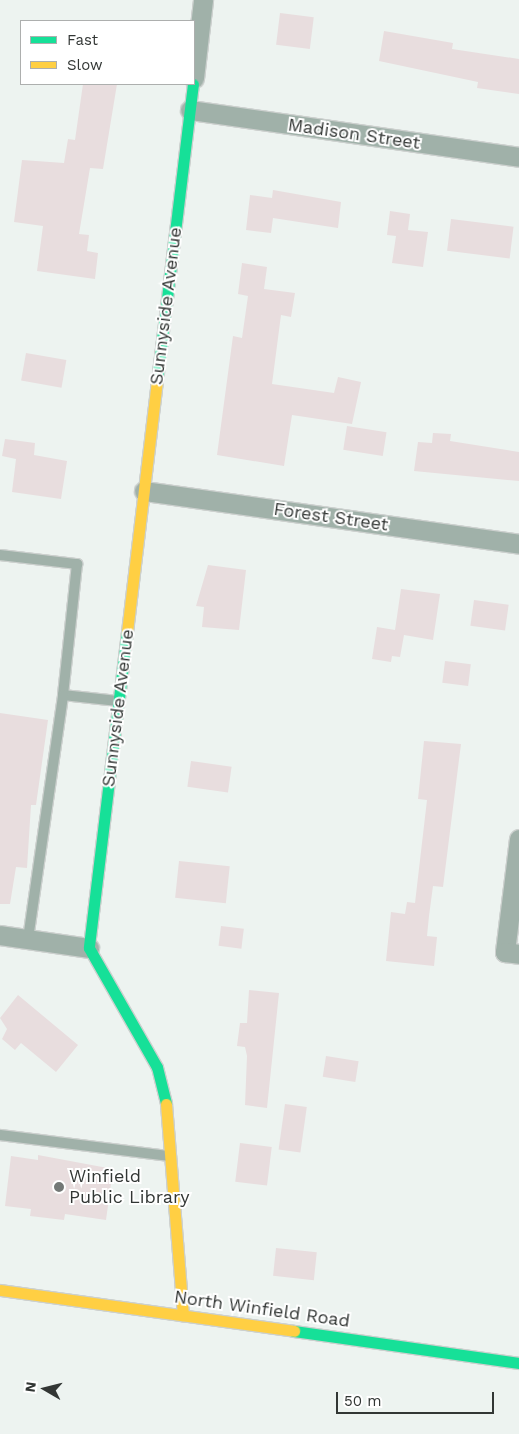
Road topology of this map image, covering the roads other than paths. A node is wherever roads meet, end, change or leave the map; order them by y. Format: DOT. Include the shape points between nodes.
graph roads {
  1 [pos="203,0"];
  2 [pos="195,69"];
  3 [pos="193,85"];
  4 [pos="190,110"];
  5 [pos="519,157"];
  6 [pos="144,491"];
  7 [pos="519,544"];
  8 [pos="0,555"];
  9 [pos="63,695"];
  10 [pos="118,701"];
  11 [pos="519,839"];
  12 [pos="0,935"];
  13 [pos="28,939"];
  14 [pos="89,948"];
  15 [pos="512,953"];
  16 [pos="0,1135"];
  17 [pos="170,1156"];
  18 [pos="0,1290"];
  19 [pos="183,1315"];
  20 [pos="519,1363"];
  1 -- 2 [label="street"];
  3 -- 4 [label="street, Sunnyside Avenue"];
  4 -- 5 [label="street, Madison Street"];
  4 -- 6 [label="street, Sunnyside Avenue"];
  6 -- 7 [label="street, Forest Street"];
  6 -- 10 [label="street, Sunnyside Avenue"];
  8 -- 9 [label="lane" via="78,564"];
  9 -- 10 [label="lane"];
  9 -- 13 [label="lane"];
  10 -- 14 [label="street, Sunnyside Avenue"];
  11 -- 15 [label="street"];
  12 -- 13 [label="street"];
  13 -- 14 [label="street"];
  14 -- 17 [label="street" via="157,1067 165,1095"];
  16 -- 17 [label="lane"];
  17 -- 19 [label="street"];
  18 -- 19 [label="street, North Winfield Road"];
  19 -- 20 [label="street, North Winfield Road"];
}
